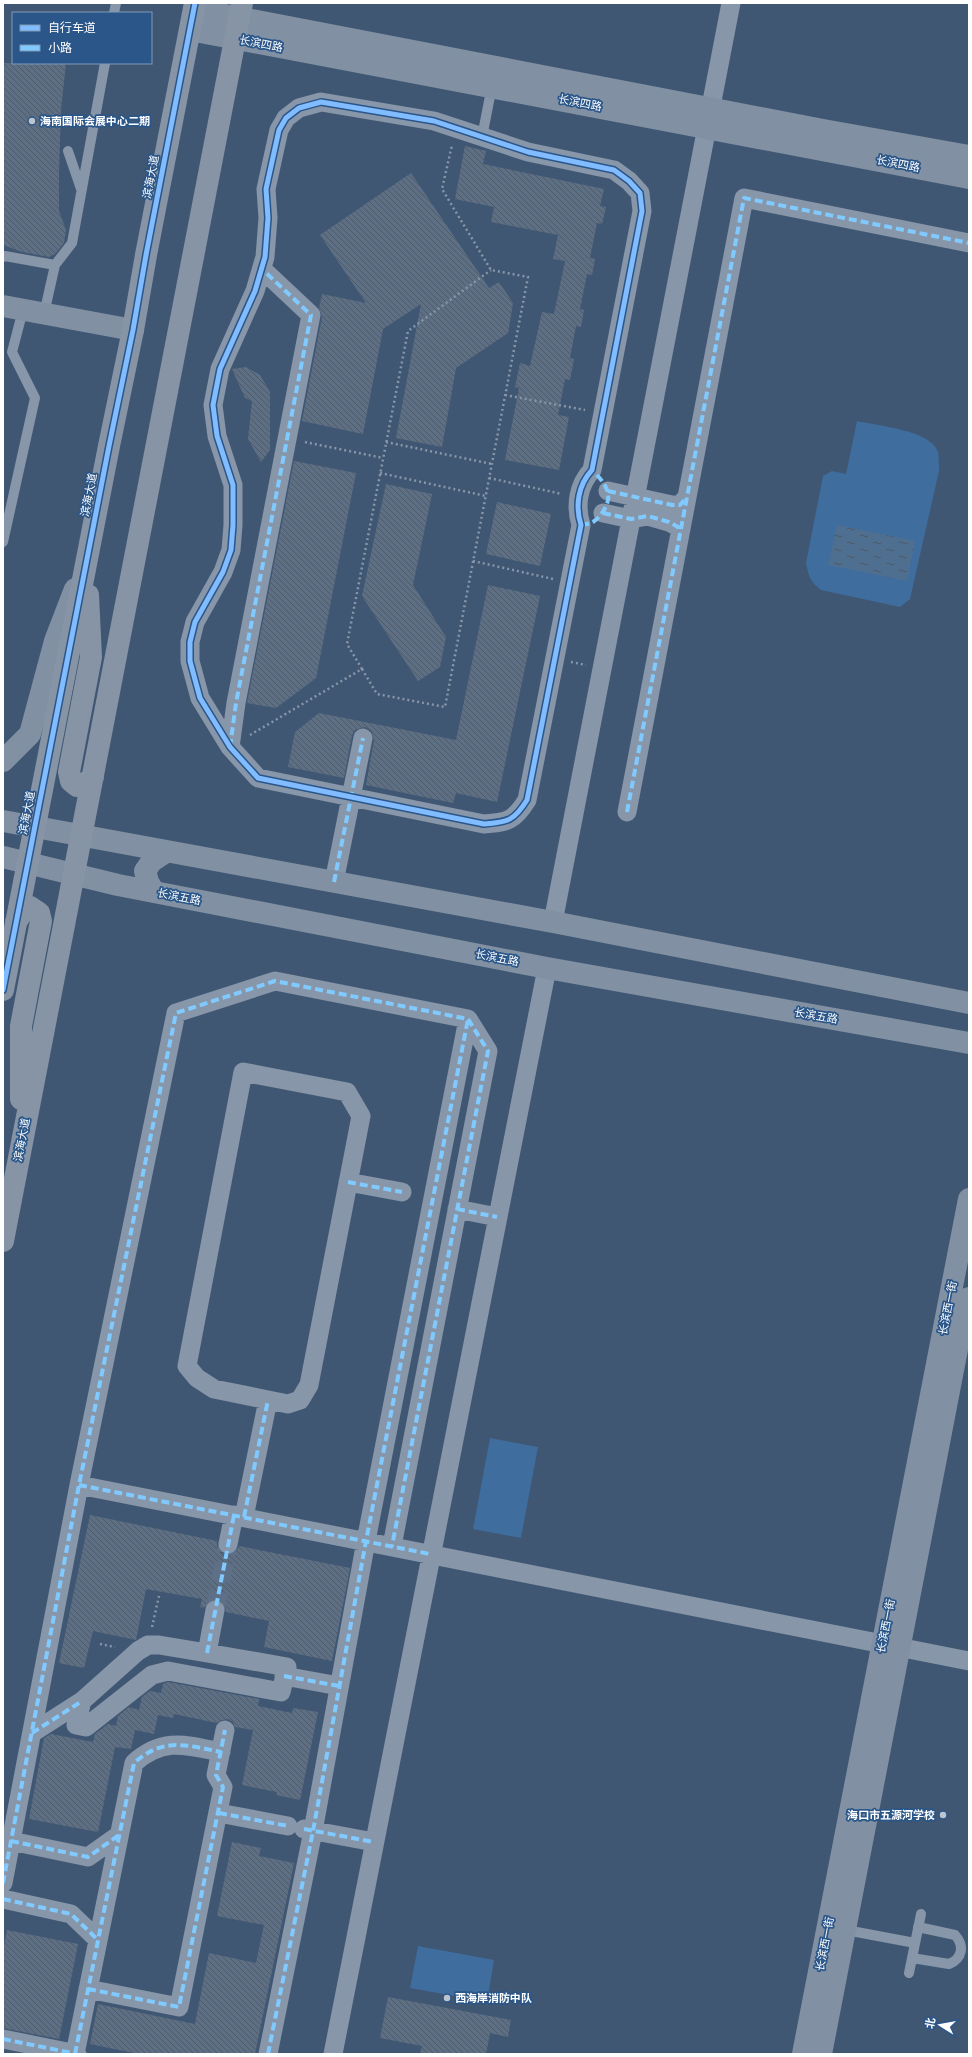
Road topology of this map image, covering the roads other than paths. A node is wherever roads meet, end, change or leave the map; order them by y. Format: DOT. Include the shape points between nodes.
graph roads {
  1 [pos="731,3"];
  2 [pos="194,6"];
  3 [pos="241,10"];
  4 [pos="190,30"];
  5 [pos="235,39"];
  6 [pos="105,64"];
  7 [pos="492,86"];
  8 [pos="708,117"];
  9 [pos="482,137"];
  10 [pos="68,151"];
  11 [pos="969,156"];
  12 [pos="969,178"];
  13 [pos="82,191"];
  14 [pos="969,243"];
  15 [pos="4,256"];
  16 [pos="55,265"];
  17 [pos="262,269"];
  18 [pos="13,308"];
  19 [pos="44,314"];
  20 [pos="133,330"];
  21 [pos="592,470"];
  22 [pos="608,491"];
  23 [pos="635,497"];
  24 [pos="687,497"];
  25 [pos="603,513"];
  26 [pos="630,518"];
  27 [pos="581,525"];
  28 [pos="680,534"];
  29 [pos="3,542"];
  30 [pos="86,560"];
  31 [pos="363,738"];
  32 [pos="230,747"];
  33 [pos="3,761"];
  34 [pos="93,778"];
  35 [pos="351,797"];
  36 [pos="627,812"];
  37 [pos="3,821"];
  38 [pos="34,827"];
  39 [pos="82,836"];
  40 [pos="166,852"];
  41 [pos="3,857"];
  42 [pos="28,863"];
  43 [pos="74,875"];
  44 [pos="334,882"];
  45 [pos="154,892"];
  46 [pos="16,922"];
  47 [pos="553,922"];
  48 [pos="547,968"];
  49 [pos="3,990"];
  50 [pos="969,1003"];
  51 [pos="468,1019"];
  52 [pos="969,1044"];
  53 [pos="21,1148"];
  54 [pos="348,1182"];
  55 [pos="402,1192"];
  56 [pos="969,1199"];
  57 [pos="457,1209"];
  58 [pos="497,1217"];
  59 [pos="3,1241"];
  60 [pos="969,1298"];
  61 [pos="268,1400"];
  62 [pos="79,1485"];
  63 [pos="239,1516"];
  64 [pos="366,1541"];
  65 [pos="228,1544"];
  66 [pos="392,1546"];
  67 [pos="430,1554"];
  68 [pos="215,1610"];
  69 [pos="891,1646"];
  70 [pos="207,1653"];
  71 [pos="969,1661"];
  72 [pos="284,1676"];
  73 [pos="339,1686"];
  74 [pos="82,1700"];
  75 [pos="225,1730"];
  76 [pos="32,1733"];
  77 [pos="220,1752"];
  78 [pos="219,1813"];
  79 [pos="302,1828"];
  80 [pos="118,1835"];
  81 [pos="11,1841"];
  82 [pos="374,1842"];
  83 [pos="3,1882"];
  84 [pos="3,1899"];
  85 [pos="921,1914"];
  86 [pos="918,1927"];
  87 [pos="846,1930"];
  88 [pos="98,1940"];
  89 [pos="915,1943"];
  90 [pos="912,1958"];
  91 [pos="909,1973"];
  92 [pos="88,1989"];
  93 [pos="3,2039"];
  94 [pos="76,2054"];
  95 [pos="268,2054"];
  96 [pos="333,2054"];
  97 [pos="803,2054"];
  98 [pos="821,2054"];
  1 -- 8 [label="street"];
  2 -- 3 [label="main road, 长滨四路"];
  2 -- 4 [label="highway, 滨海大道"];
  3 -- 5 [label="highway, 滨海大道"];
  3 -- 8 [label="main road, 长滨四路"];
  4 -- 5 [label="main road, 长滨四路"];
  4 -- 20 [label="highway, 滨海大道"];
  5 -- 7 [label="main road, 长滨四路"];
  5 -- 34 [label="highway, 滨海大道"];
  6 -- 13 [label="lane"];
  7 -- 8 [label="main road, 长滨四路"];
  7 -- 9 [label="lane"];
  8 -- 11 [label="main road, 长滨四路" via="816,129"];
  8 -- 12 [label="main road, 长滨四路"];
  8 -- 23 [label="street"];
  9 -- 17 [label="street" via="434,121 321,102 299,108 286,118 278,137 266,189 268,218"];
  9 -- 21 [label="street" via="528,152 614,170 640,193 642,211"];
  10 -- 13 [label="lane"];
  13 -- 16 [label="lane" via="72,244"];
  14 -- 24 [label="street" via="744,198"];
  15 -- 16 [label="lane"];
  16 -- 19 [label="lane"];
  17 -- 32 [label="street" via="311,315 236,703"];
  17 -- 32 [label="street" via="256,291 220,369 213,405 216,436 232,485 234,525 231,550 223,572 195,622 190,642 190,661 200,698"];
  18 -- 19 [label="main road"];
  18 -- 29 [label="lane" via="12,352 35,398"];
  19 -- 20 [label="main road"];
  20 -- 30 [label="highway, 滨海大道"];
  21 -- 22 [label="street"];
  21 -- 27 [label="street" via="586,476 579,497 577,508"];
  22 -- 23 [label="street"];
  22 -- 25 [label="street"];
  23 -- 24 [label="street" via="680,505"];
  23 -- 26 [label="street"];
  24 -- 28 [label="street"];
  25 -- 26 [label="street"];
  25 -- 27 [label="street" via="592,523"];
  26 -- 28 [label="street" via="648,516 669,522 678,527"];
  26 -- 47 [label="street"];
  27 -- 35 [label="street" via="527,800 518,815 503,822 484,824"];
  28 -- 36 [label="street"];
  30 -- 33 [label="main road" via="55,641 30,734"];
  30 -- 34 [label="highway" via="91,657 69,772 71,782 77,786 84,785"];
  30 -- 38 [label="highway, 滨海大道"];
  31 -- 35 [label="street"];
  32 -- 35 [label="street" via="258,778"];
  34 -- 39 [label="highway, 滨海大道"];
  35 -- 44 [label="street"];
  37 -- 38 [label="main road"];
  38 -- 39 [label="main road"];
  38 -- 42 [label="highway, 滨海大道"];
  39 -- 40 [label="main road"];
  39 -- 43 [label="highway, 滨海大道"];
  40 -- 44 [label="main road"];
  40 -- 45 [label="main road" via="152,861 145,871"];
  41 -- 42 [label="main road, 长滨五路"];
  42 -- 43 [label="main road, 长滨五路"];
  42 -- 46 [label="highway, 滨海大道"];
  43 -- 45 [label="main road, 长滨五路"];
  43 -- 53 [label="highway, 滨海大道"];
  44 -- 47 [label="main road"];
  45 -- 48 [label="main road, 长滨五路"];
  46 -- 49 [label="highway, 滨海大道"];
  46 -- 53 [label="highway" via="23,911 30,907 39,913 41,921 20,1026"];
  47 -- 50 [label="main road"];
  48 -- 52 [label="main road, 长滨五路"];
  48 -- 58 [label="street"];
  51 -- 57 [label="street" via="488,1051"];
  51 -- 62 [label="street" via="275,981 176,1013"];
  51 -- 64 [label="street"];
  53 -- 59 [label="highway, 滨海大道"];
  54 -- 55 [label="street"];
  54 -- 61 [label="street" via="309,1385 300,1400 288,1404"];
  54 -- 61 [label="street" via="361,1116 347,1092 243,1072 188,1366 197,1378 214,1389"];
  56 -- 69 [label="main road, 长滨西一街"];
  57 -- 58 [label="street"];
  57 -- 66 [label="street"];
  58 -- 67 [label="street"];
  60 -- 69 [label="main road, 长滨西一街"];
  61 -- 63 [label="street"];
  62 -- 63 [label="street"];
  62 -- 76 [label="street"];
  63 -- 64 [label="street"];
  63 -- 65 [label="street"];
  64 -- 66 [label="street"];
  64 -- 73 [label="street"];
  66 -- 67 [label="street"];
  67 -- 69 [label="street"];
  67 -- 82 [label="street"];
  68 -- 70 [label="street"];
  69 -- 71 [label="street"];
  69 -- 87 [label="main road, 长滨西一街"];
  69 -- 97 [label="main road, 长滨西一街"];
  70 -- 72 [label="street" via="287,1667"];
  70 -- 74 [label="street" via="159,1645 148,1646 138,1651"];
  72 -- 73 [label="street"];
  72 -- 74 [label="street" via="281,1692 168,1672 152,1675 86,1727 76,1725"];
  73 -- 79 [label="street"];
  74 -- 76 [label="street"];
  75 -- 77 [label="street"];
  76 -- 81 [label="street"];
  77 -- 78 [label="street" via="216,1776 223,1787"];
  77 -- 80 [label="street" via="184,1745 165,1746 147,1751 134,1763"];
  78 -- 79 [label="street"];
  78 -- 92 [label="street" via="179,2007"];
  79 -- 82 [label="street"];
  79 -- 95 [label="street"];
  80 -- 81 [label="street" via="88,1857"];
  80 -- 88 [label="street"];
  81 -- 83 [label="street"];
  82 -- 96 [label="street"];
  84 -- 88 [label="street" via="71,1914"];
  85 -- 86 [label="lane"];
  86 -- 89 [label="lane"];
  86 -- 90 [label="lane" via="955,1936 960,1944 961,1953 949,1964"];
  87 -- 89 [label="lane"];
  87 -- 98 [label="main road, 长滨西一街"];
  88 -- 92 [label="street"];
  89 -- 90 [label="lane"];
  90 -- 91 [label="lane"];
  92 -- 94 [label="street"];
  93 -- 94 [label="street"];
}
